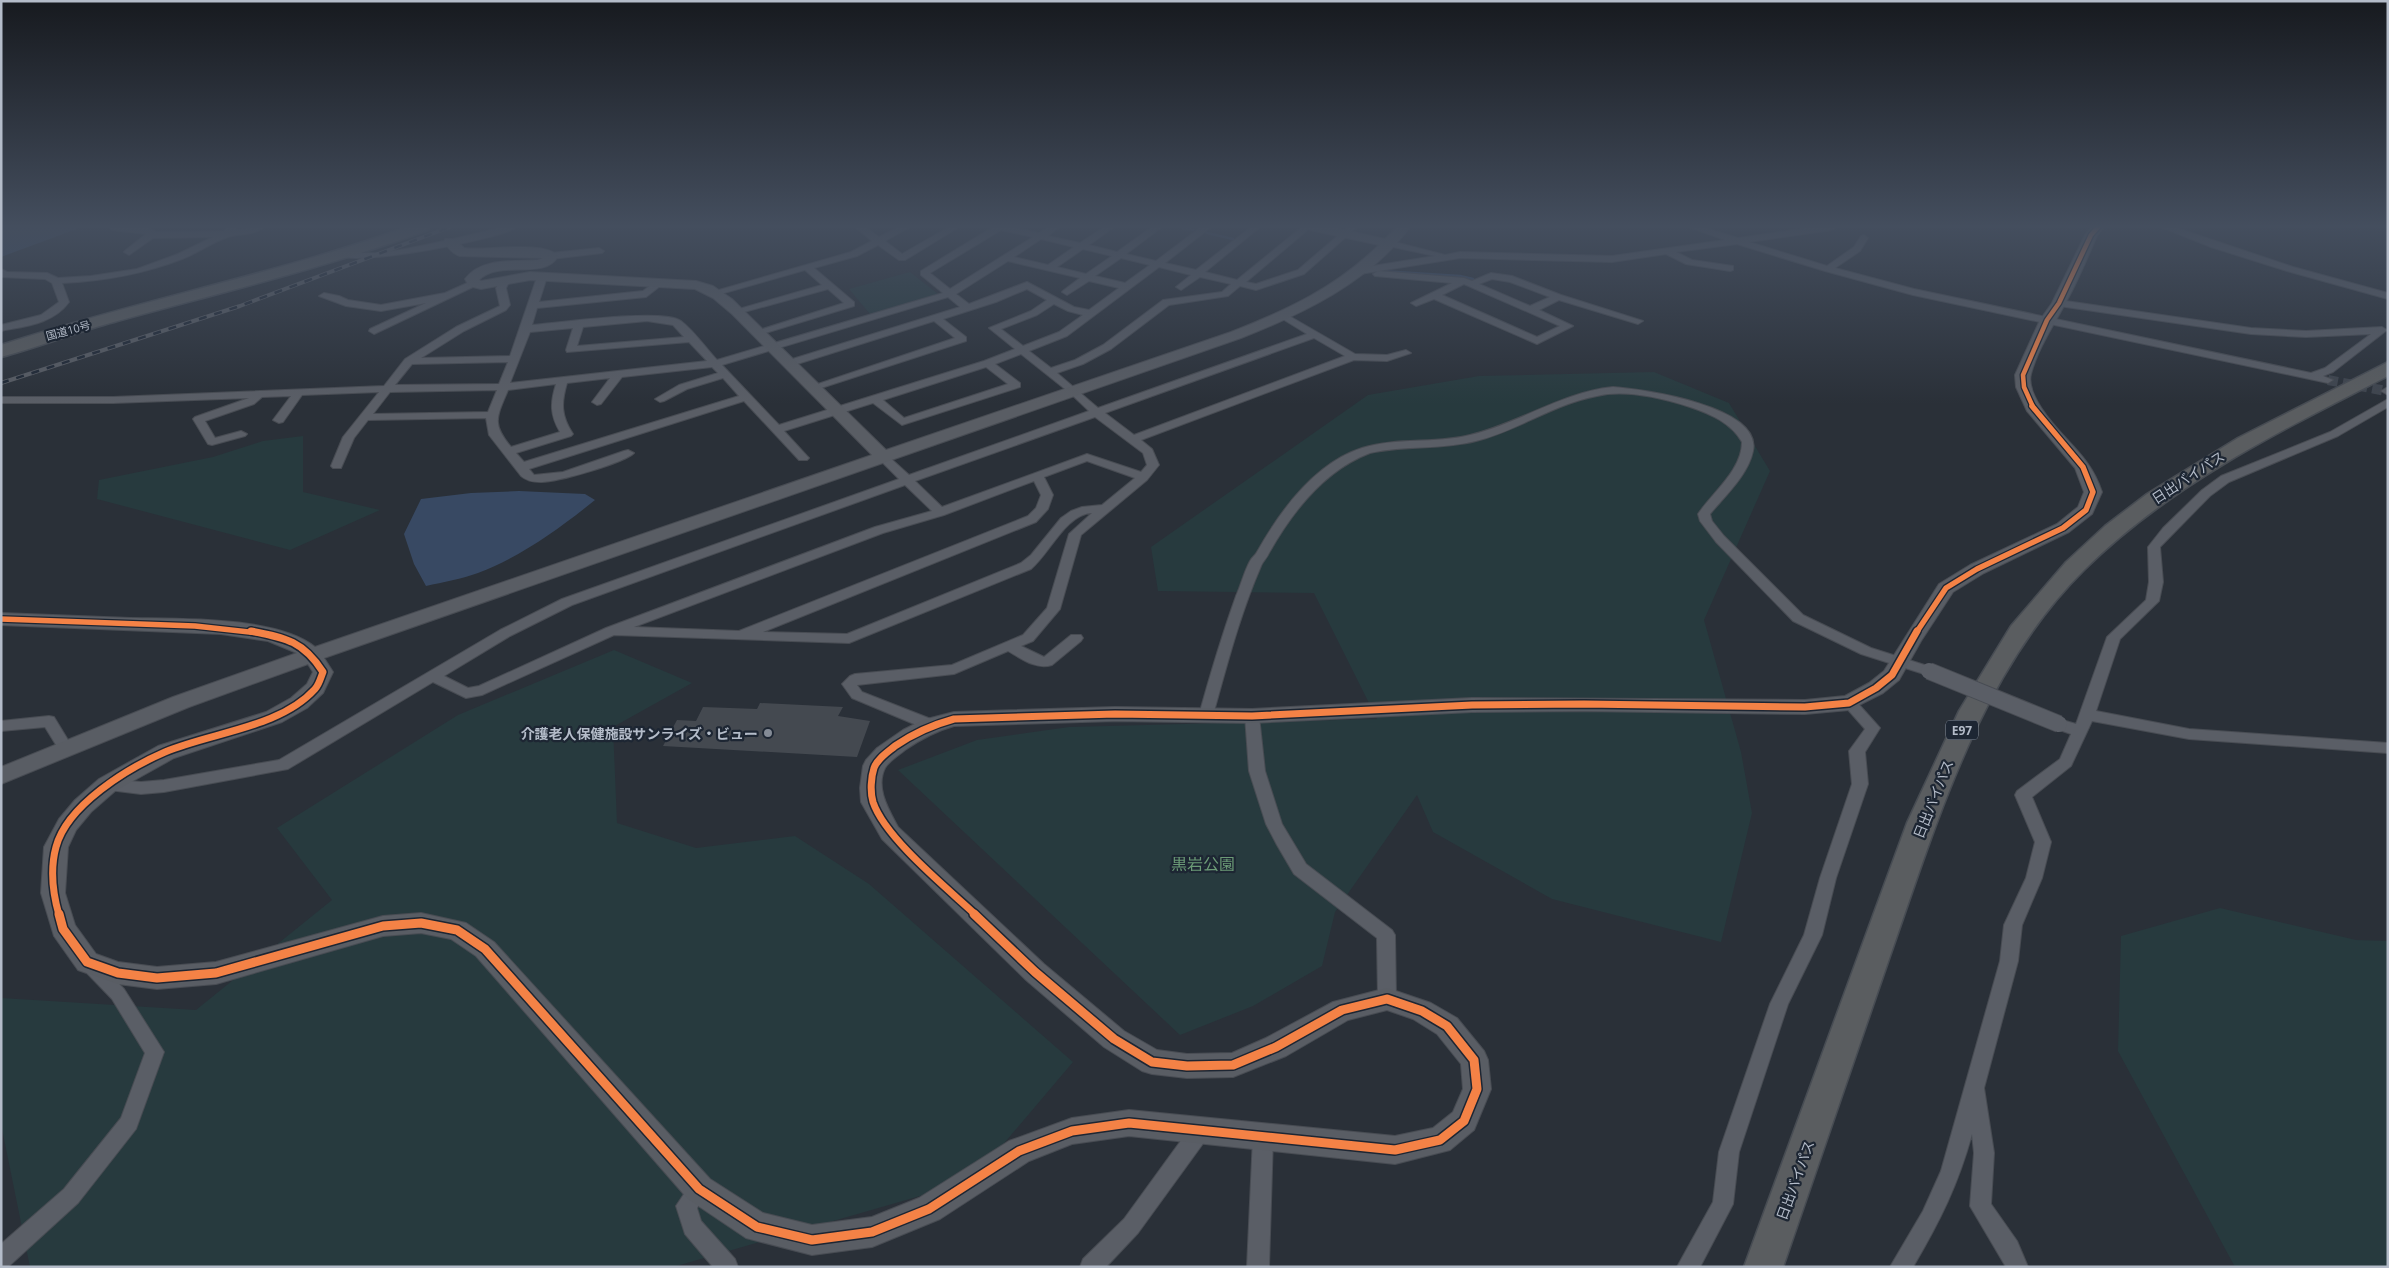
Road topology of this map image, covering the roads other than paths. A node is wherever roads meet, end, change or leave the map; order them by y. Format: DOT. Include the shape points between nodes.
graph roads {
  1 [pos="58,286"];
  2 [pos="212,286"];
  3 [pos="228,286"];
  4 [pos="465,286"];
  5 [pos="502,286"];
  6 [pos="539,286"];
  7 [pos="655,286"];
  8 [pos="703,286"];
  9 [pos="739,286"];
  10 [pos="830,286"];
  11 [pos="940,286"];
  12 [pos="962,286"];
  13 [pos="1023,286"];
  14 [pos="1028,286"];
  15 [pos="1076,286"];
  16 [pos="1124,286"];
  17 [pos="1235,286"];
  18 [pos="1334,286"];
  19 [pos="1457,286"];
  20 [pos="1477,286"];
  21 [pos="1530,286"];
  22 [pos="1891,286"];
  23 [pos="2065,286"];
  24 [pos="2352,286"];
  25 [pos="1128,287"];
  26 [pos="717,292"];
  27 [pos="1067,292"];
  28 [pos="949,294"];
  29 [pos="1434,295"];
  30 [pos="324,296"];
  31 [pos="445,296"];
  32 [pos="2388,296"];
  33 [pos="1558,297"];
  34 [pos="1054,300"];
  35 [pos="1416,303"];
  36 [pos="534,304"];
  37 [pos="967,308"];
  38 [pos="1530,310"];
  39 [pos="737,311"];
  40 [pos="2053,311"];
  41 [pos="1092,314"];
  42 [pos="1284,316"];
  43 [pos="936,318"];
  44 [pos="1638,321"];
  45 [pos="579,325"];
  46 [pos="1,328"];
  47 [pos="2385,328"];
  48 [pos="526,329"];
  49 [pos="374,331"];
  50 [pos="758,332"];
  51 [pos="1315,334"];
  52 [pos="693,339"];
  53 [pos="1,346"];
  54 [pos="773,347"];
  55 [pos="1,351"];
  56 [pos="1022,351"];
  57 [pos="1406,353"];
  58 [pos="1353,357"];
  59 [pos="514,359"];
  60 [pos="409,361"];
  61 [pos="988,362"];
  62 [pos="717,363"];
  63 [pos="790,363"];
  64 [pos="1049,372"];
  65 [pos="619,374"];
  66 [pos="726,374"];
  67 [pos="2312,376"];
  68 [pos="563,380"];
  69 [pos="2328,380"];
  70 [pos="503,386"];
  71 [pos="814,387"];
  72 [pos="2387,388"];
  73 [pos="386,389"];
  74 [pos="1074,391"];
  75 [pos="299,392"];
  76 [pos="260,394"];
  77 [pos="746,397"];
  78 [pos="874,398"];
  79 [pos="660,399"];
  80 [pos="1,400"];
  81 [pos="597,402"];
  82 [pos="836,410"];
  83 [pos="1096,412"];
  84 [pos="493,415"];
  85 [pos="365,417"];
  86 [pos="279,420"];
  87 [pos="776,430"];
  88 [pos="241,434"];
  89 [pos="1132,440"];
  90 [pos="509,451"];
  91 [pos="628,453"];
  92 [pos="803,458"];
  93 [pos="884,458"];
  94 [pos="337,466"];
  95 [pos="522,467"];
  96 [pos="1038,476"];
  97 [pos="1143,477"];
  98 [pos="907,481"];
  99 [pos="1102,509"];
  100 [pos="940,512"];
  101 [pos="1,619"];
  102 [pos="611,630"];
  103 [pos="738,636"];
  104 [pos="1076,638"];
  105 [pos="1009,646"];
  106 [pos="312,655"];
  107 [pos="1901,660"];
  108 [pos="432,676"];
  109 [pos="1849,703"];
  110 [pos="1206,715"];
  111 [pos="1252,716"];
  112 [pos="2084,723"];
  113 [pos="931,725"];
  114 [pos="1,726"];
  115 [pos="2388,748"];
  116 [pos="66,749"];
  117 [pos="1,776"];
  118 [pos="107,785"];
  119 [pos="87,962"];
  120 [pos="1387,1000"];
  121 [pos="1975,1086"];
  122 [pos="1200,1130"];
  123 [pos="1263,1137"];
  124 [pos="699,1189"];
  125 [pos="1,1258"];
  126 [pos="727,1267"];
  127 [pos="1091,1267"];
  128 [pos="1258,1267"];
  129 [pos="1688,1267"];
  130 [pos="1764,1267"];
  131 [pos="1901,1267"];
  132 [pos="2016,1267"];
  1 -- 46 [label="street" via="64,302 56,310 33,321"];
  2 -- 53 [label="highway, 国道10号" via="46,330"];
  3 -- 55 [label="highway, 国道10号" via="47,335"];
  4 -- 31 [label="street"];
  5 -- 60 [label="street" via="503,308 460,329"];
  6 -- 36 [label="street"];
  7 -- 36 [label="street" via="646,294"];
  8 -- 26 [label="street"];
  9 -- 26 [label="street"];
  10 -- 39 [label="street"];
  10 -- 50 [label="street" via="851,304"];
  11 -- 28 [label="street"];
  12 -- 28 [label="street"];
  13 -- 37 [label="street"];
  14 -- 34 [label="street"];
  15 -- 27 [label="street"];
  16 -- 25 [label="street"];
  17 -- 64 [label="street" via="1225,294 1166,302 1107,348"];
  18 -- 42 [label="street"];
  19 -- 29 [label="street"];
  20 -- 38 [label="street"];
  21 -- 33 [label="street"];
  22 -- 40 [label="street"];
  23 -- 40 [label="street"];
  24 -- 32 [label="street"];
  25 -- 41 [label="street"];
  26 -- 39 [label="street"];
  28 -- 37 [label="street"];
  28 -- 54 [label="street"];
  29 -- 35 [label="street"];
  29 -- 38 [label="street" via="1537,341 1568,326"];
  30 -- 31 [label="street" via="381,308"];
  31 -- 49 [label="street"];
  33 -- 38 [label="street"];
  33 -- 44 [label="street"];
  34 -- 41 [label="street"];
  34 -- 56 [label="street" via="1034,313 994,328"];
  36 -- 48 [label="street"];
  37 -- 43 [label="street"];
  39 -- 50 [label="street"];
  40 -- 47 [label="street" via="2306,334"];
  40 -- 67 [label="street"];
  40 -- 107 [label="street" via="2023,375 2022,384 2029,403 2083,465 2093,492 2086,510 2063,528 1985,565 1946,588"];
  41 -- 56 [label="street" via="1063,334"];
  42 -- 51 [label="street"];
  42 -- 74 [label="street"];
  43 -- 63 [label="street"];
  43 -- 71 [label="street" via="962,340"];
  45 -- 48 [label="street"];
  45 -- 52 [label="street" via="647,318 676,322"];
  45 -- 52 [label="street" via="571,350"];
  47 -- 67 [label="street" via="2329,370"];
  48 -- 59 [label="street"];
  50 -- 54 [label="street"];
  51 -- 58 [label="street"];
  51 -- 83 [label="street"];
  52 -- 62 [label="street"];
  54 -- 62 [label="street"];
  54 -- 63 [label="street"];
  56 -- 61 [label="street"];
  56 -- 64 [label="street"];
  57 -- 58 [label="street" via="1387,358"];
  58 -- 89 [label="street"];
  59 -- 60 [label="street"];
  59 -- 70 [label="street"];
  60 -- 73 [label="street"];
  61 -- 78 [label="street"];
  61 -- 78 [label="street" via="1016,385 902,422"];
  62 -- 65 [label="street"];
  62 -- 66 [label="street"];
  63 -- 71 [label="street"];
  64 -- 74 [label="street"];
  65 -- 68 [label="street"];
  65 -- 81 [label="street"];
  66 -- 77 [label="street"];
  66 -- 79 [label="street" via="683,386"];
  67 -- 69 [label="street"];
  68 -- 70 [label="street"];
  68 -- 90 [label="street" via="555,404 556,418 567,434"];
  70 -- 73 [label="street"];
  70 -- 84 [label="street"];
  71 -- 82 [label="street"];
  72 -- 112 [label="street" via="2334,434 2225,478 2167,531 2154,547 2156,582 2152,601 2114,637"];
  72 -- 130 [label="highway, 日出バイパス / E97" via="2241,444 2196,470 2129,516 2063,577 2014,640 1976,701 1922,823"];
  73 -- 75 [label="street"];
  73 -- 85 [label="street"];
  74 -- 83 [label="street"];
  74 -- 93 [label="street"];
  75 -- 76 [label="street"];
  75 -- 86 [label="street"];
  76 -- 80 [label="street" via="113,400"];
  76 -- 88 [label="street" via="250,402 199,419 212,442"];
  77 -- 87 [label="street"];
  77 -- 95 [label="street"];
  78 -- 82 [label="street"];
  82 -- 87 [label="street"];
  82 -- 93 [label="street"];
  83 -- 89 [label="street"];
  83 -- 98 [label="street"];
  84 -- 85 [label="street"];
  84 -- 90 [label="street" via="495,435"];
  85 -- 94 [label="street" via="349,437"];
  87 -- 92 [label="street"];
  89 -- 97 [label="street" via="1148,451 1153,465"];
  90 -- 95 [label="street"];
  91 -- 95 [label="street" via="556,477 533,478 525,474"];
  93 -- 98 [label="street"];
  93 -- 106 [label="street"];
  96 -- 97 [label="street" via="1087,457"];
  96 -- 100 [label="street"];
  96 -- 103 [label="street" via="1047,495 1042,508 1032,519"];
  97 -- 99 [label="street"];
  98 -- 100 [label="street"];
  98 -- 108 [label="street" via="567,602 505,633"];
  99 -- 103 [label="street" via="1079,510 1058,527 1035,560 1026,566 849,639"];
  99 -- 105 [label="street" via="1075,534 1053,609 1028,638"];
  100 -- 102 [label="street" via="880,530"];
  101 -- 106 [label="street" via="195,626 253,632 303,647"];
  102 -- 103 [label="street"];
  102 -- 108 [label="street" via="471,693"];
  104 -- 105 [label="street" via="1047,662 1037,661"];
  105 -- 113 [label="street" via="954,669 855,679 850,684 857,695"];
  106 -- 116 [label="street" via="181,702"];
  106 -- 118 [label="street" via="322,672 316,688 299,703 274,717 166,752"];
  107 -- 109 [label="street" via="1892,675"];
  107 -- 110 [label="street" via="1866,651 1798,618 1706,521 1704,514 1747,456 1749,442 1744,432 1701,407 1648,392 1614,390 1578,397 1475,438 1446,445 1378,447 1350,457 1335,467 1295,506 1256,561 1226,642"];
  107 -- 112 [label="street, bridge" via="2059,724"];
  108 -- 118 [label="street" via="283,765 164,786"];
  109 -- 111 [label="street" via="1805,707 1472,705"];
  109 -- 129 [label="street" via="1873,728 1857,751 1860,784 1828,878 1813,935 1779,1004 1755,1070 1729,1152 1723,1204"];
  110 -- 111 [label="street"];
  110 -- 113 [label="street" via="954,719"];
  111 -- 120 [label="street" via="1257,771 1278,832 1300,869 1386,936"];
  112 -- 115 [label="street"];
  112 -- 121 [label="street" via="2066,762 2023,795 2042,842 2034,878 2013,925 2009,961"];
  113 -- 120 [label="street" via="911,735 874,766 873,802 890,833 1035,972 1114,1039 1152,1062 1187,1066 1233,1065 1276,1047 1342,1010"];
  114 -- 116 [label="street" via="49,721"];
  116 -- 117 [label="street"];
  118 -- 119 [label="street" via="83,806 56,847 53,892 63,929"];
  119 -- 124 [label="street" via="118,973 156,978 216,973 383,926 421,923 457,930 485,949"];
  119 -- 125 [label="street" via="118,994 156,1052 128,1123 71,1196"];
  120 -- 123 [label="street" via="1422,1011 1447,1026 1474,1060 1477,1089 1464,1120 1440,1140 1395,1150"];
  121 -- 131 [label="street" via="1951,1172 1930,1218"];
  121 -- 132 [label="street" via="1984,1153 1980,1206 2009,1249"];
  122 -- 123 [label="street"];
  122 -- 124 [label="street" via="1129,1123 1072,1131 1019,1151 929,1209 872,1232 812,1240 757,1227"];
  122 -- 127 [label="street" via="1131,1226"];
  123 -- 128 [label="street"];
  124 -- 126 [label="street" via="686,1206 692,1227"];
}
